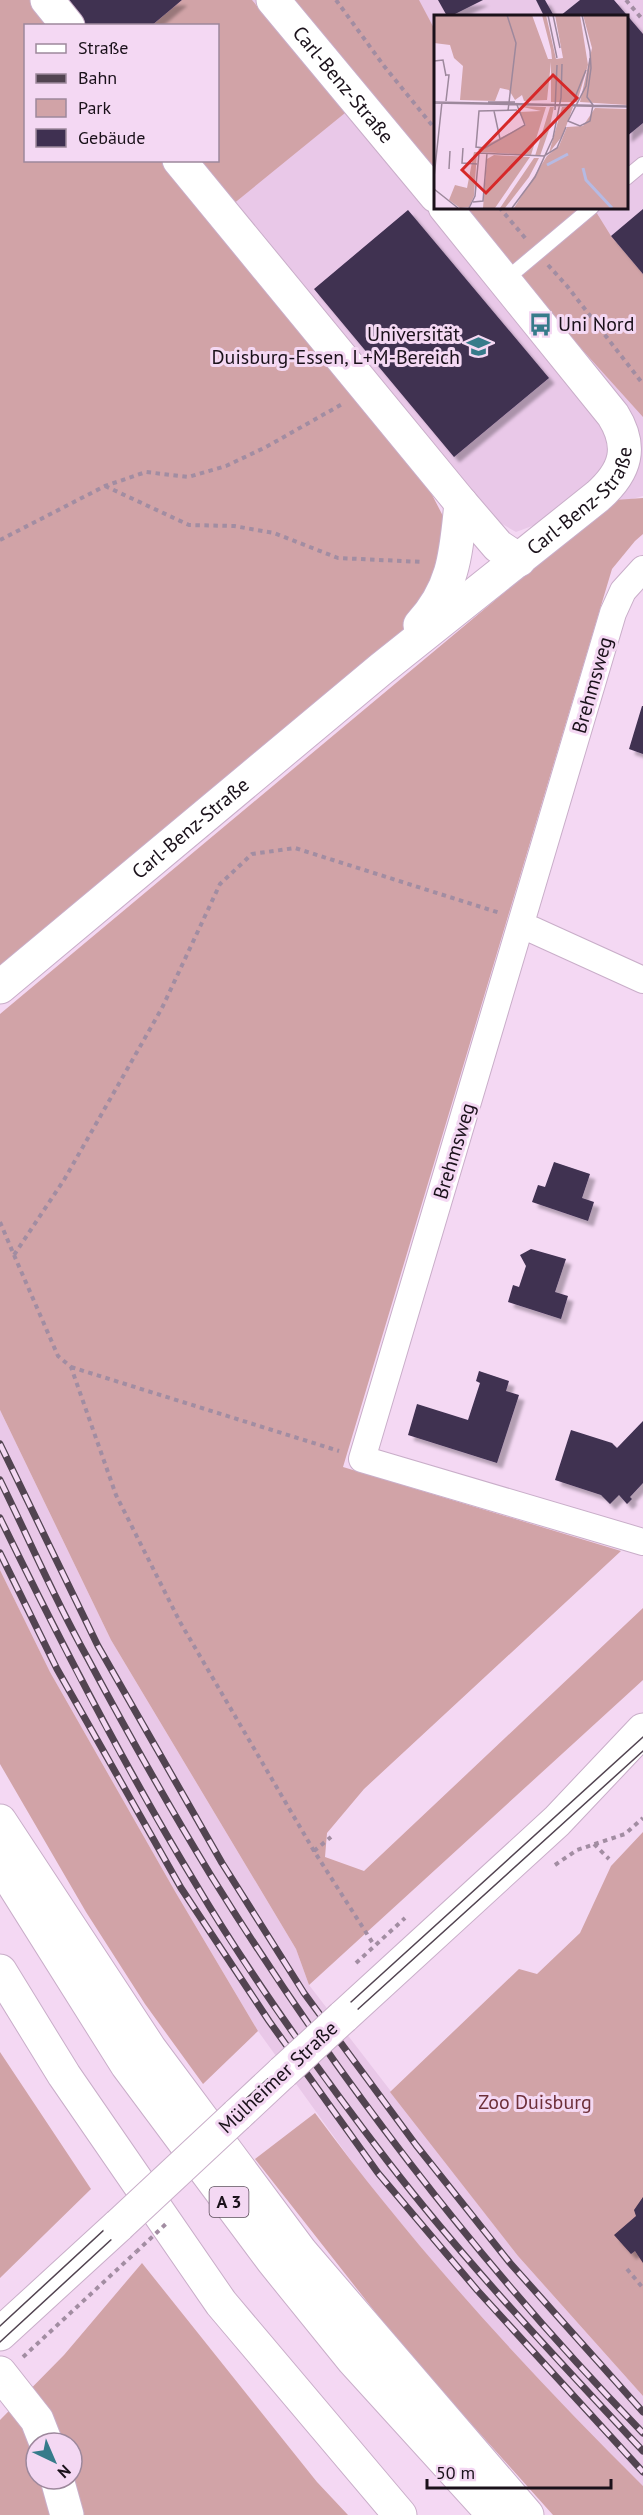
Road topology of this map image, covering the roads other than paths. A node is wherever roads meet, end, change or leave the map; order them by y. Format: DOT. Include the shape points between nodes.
graph roads {
  1 [pos="47,0"];
  2 [pos="273,0"];
  3 [pos="66,24"];
  4 [pos="181,162"];
  5 [pos="643,164"];
  6 [pos="628,177"];
  7 [pos="434,194"];
  8 [pos="446,208"];
  9 [pos="591,208"];
  10 [pos="504,281"];
  11 [pos="461,502"];
  12 [pos="519,560"];
  13 [pos="643,569"];
  14 [pos="381,669"];
  15 [pos="522,925"];
  16 [pos="643,980"];
  17 [pos="0,987"];
  18 [pos="643,1542"];
  19 [pos="643,1730"];
  20 [pos="643,1762"];
  21 [pos="0,1821"];
  22 [pos="557,1821"];
  23 [pos="0,1863"];
  24 [pos="0,1971"];
  25 [pos="0,2334"];
  26 [pos="1,2374"];
  27 [pos="41,2431"];
  28 [pos="60,2491"];
  29 [pos="67,2515"];
  30 [pos="400,2515"];
  31 [pos="494,2515"];
  32 [pos="527,2515"];
  1 -- 3 [label="main road"];
  2 -- 7 [label="main road, Carl-Benz-Straße"];
  4 -- 11 [label="main road, Carl-Benz-Straße"];
  5 -- 6 [label="lane"];
  8 -- 10 [label="main road, Carl-Benz-Straße"];
  9 -- 10 [label="lane"];
  10 -- 12 [label="main road, Carl-Benz-Straße" via="613,415 625,444 620,469 607,488"];
  11 -- 12 [label="main road, Carl-Benz-Straße" via="498,546"];
  11 -- 14 [label="main road, Carl-Benz-Straße" via="454,563 446,589"];
  12 -- 14 [label="main road, Carl-Benz-Straße"];
  13 -- 15 [label="street, Brehmsweg" via="623,591 614,613"];
  14 -- 17 [label="main road, Carl-Benz-Straße"];
  15 -- 16 [label="street"];
  15 -- 18 [label="street, Brehmsweg" via="362,1459"];
  19 -- 22 [label="main road, Mülheimer Straße"];
  20 -- 22 [label="main road, Mülheimer Straße"];
  21 -- 32 [label="main road, A 3" via="150,2049 301,2252"];
  22 -- 25 [label="main road, Mülheimer Straße, bridge"];
  23 -- 31 [label="main road, A 3" via="127,2065 273,2261 352,2360"];
  24 -- 30 [label="main road" via="64,2075 221,2303"];
  26 -- 27 [label="main road"];
  28 -- 29 [label="main road"];
}
